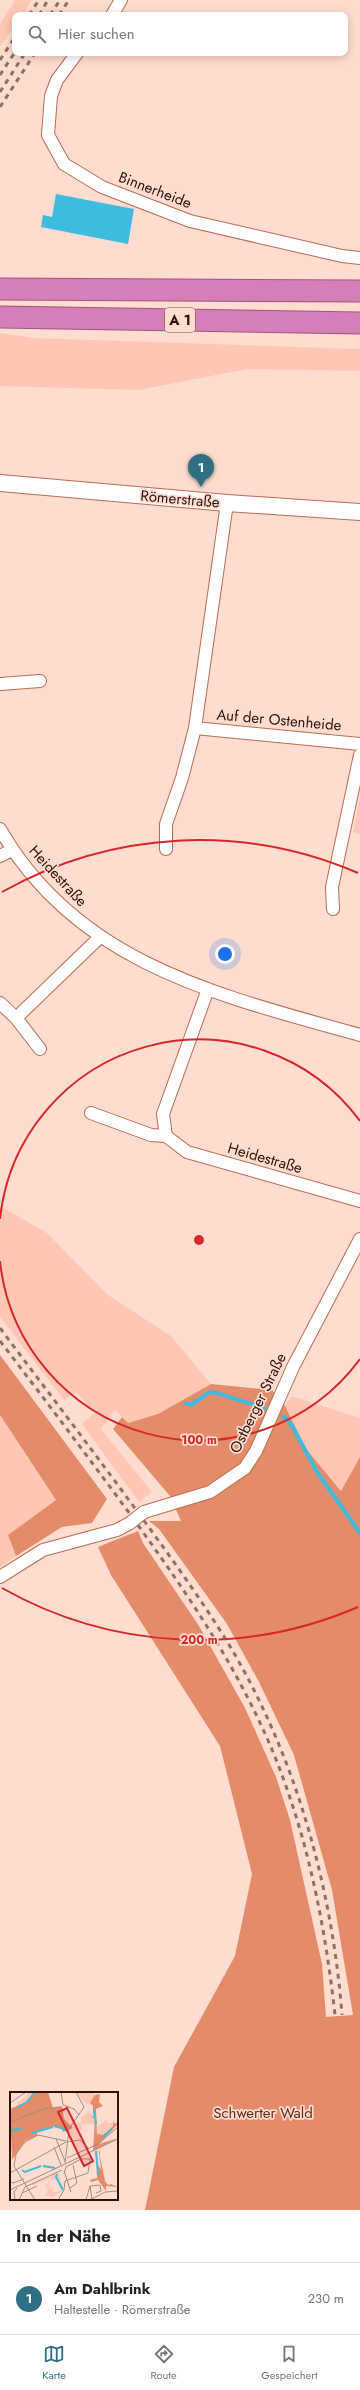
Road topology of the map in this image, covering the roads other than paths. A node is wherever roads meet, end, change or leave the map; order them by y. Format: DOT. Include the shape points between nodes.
graph roads {
  1 [pos="121,0"];
  2 [pos="114,12"];
  3 [pos="75,56"];
  4 [pos="360,258"];
  5 [pos="4,289"];
  6 [pos="360,292"];
  7 [pos="0,317"];
  8 [pos="360,323"];
  9 [pos="0,483"];
  10 [pos="227,503"];
  11 [pos="360,512"];
  12 [pos="40,681"];
  13 [pos="0,684"];
  14 [pos="195,728"];
  15 [pos="360,744"];
  16 [pos="360,755"];
  17 [pos="0,829"];
  18 [pos="166,849"];
  19 [pos="12,850"];
  20 [pos="0,856"];
  21 [pos="333,909"];
  22 [pos="100,937"];
  23 [pos="208,989"];
  24 [pos="0,1003"];
  25 [pos="16,1018"];
  26 [pos="360,1035"];
  27 [pos="40,1049"];
  28 [pos="91,1113"];
  29 [pos="166,1136"];
  30 [pos="360,1201"];
  31 [pos="360,1240"];
  32 [pos="0,1577"];
  1 -- 2 [label="street"];
  3 -- 4 [label="street, Binnerheide" via="57,80 51,96 48,135 64,164 102,187 190,221"];
  5 -- 6 [label="highway, A 1"];
  7 -- 8 [label="highway, A 1"];
  9 -- 10 [label="street, Römerstraße"];
  10 -- 11 [label="street, Römerstraße"];
  10 -- 14 [label="street"];
  12 -- 13 [label="street"];
  14 -- 15 [label="street, Auf der Ostenheide"];
  14 -- 18 [label="street" via="182,778 166,824"];
  16 -- 21 [label="street" via="332,887"];
  17 -- 19 [label="street, Heidestraße"];
  19 -- 20 [label="street, Heidestraße"];
  19 -- 22 [label="street, Heidestraße" via="39,884 67,913"];
  22 -- 23 [label="street, Heidestraße" via="180,980"];
  22 -- 25 [label="street"];
  23 -- 26 [label="street, Heidestraße"];
  23 -- 29 [label="street" via="163,1114"];
  24 -- 25 [label="street"];
  25 -- 27 [label="street"];
  28 -- 29 [label="street, Heidestraße" via="151,1135"];
  29 -- 30 [label="street, Heidestraße" via="187,1152"];
  31 -- 32 [label="street, Ostberger Straße, bridge" via="293,1367 256,1451 245,1468 210,1492 144,1512 117,1530 42,1550"];
}
